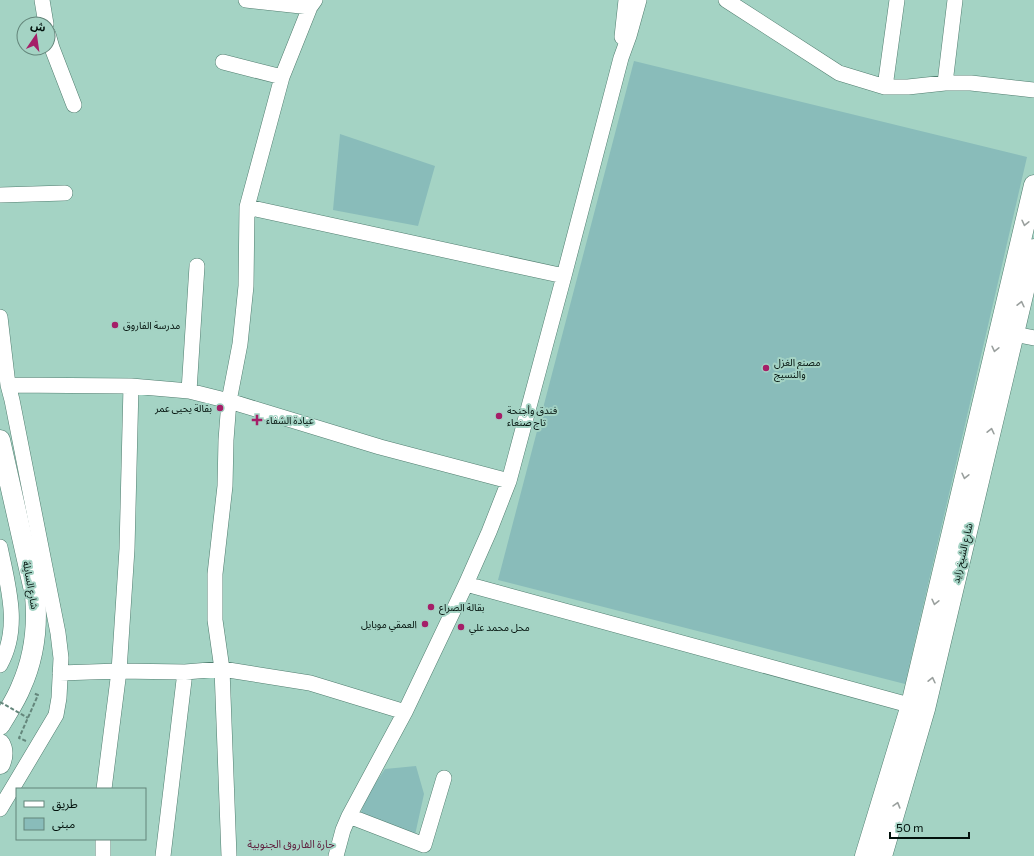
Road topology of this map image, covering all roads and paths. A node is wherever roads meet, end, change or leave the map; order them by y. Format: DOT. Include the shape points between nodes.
graph roads {
  1 [pos="42,0"];
  2 [pos="246,0"];
  3 [pos="626,0"];
  4 [pos="639,0"];
  5 [pos="897,0"];
  6 [pos="955,0"];
  7 [pos="730,1"];
  8 [pos="313,4"];
  9 [pos="45,16"];
  10 [pos="55,56"];
  11 [pos="621,58"];
  12 [pos="223,62"];
  13 [pos="282,77"];
  14 [pos="945,83"];
  15 [pos="885,87"];
  16 [pos="1034,90"];
  17 [pos="74,105"];
  18 [pos="1034,185"];
  19 [pos="65,193"];
  20 [pos="0,195"];
  21 [pos="247,207"];
  22 [pos="1034,249"];
  23 [pos="198,266"];
  24 [pos="564,276"];
  25 [pos="0,317"];
  26 [pos="1014,334"];
  27 [pos="1034,338"];
  28 [pos="8,385"];
  29 [pos="131,386"];
  30 [pos="189,391"];
  31 [pos="229,401"];
  32 [pos="0,440"];
  33 [pos="509,481"];
  34 [pos="0,547"];
  35 [pos="466,584"];
  36 [pos="0,665"];
  37 [pos="222,669"];
  38 [pos="120,671"];
  39 [pos="185,672"];
  40 [pos="60,673"];
  41 [pos="38,695"];
  42 [pos="0,702"];
  43 [pos="918,707"];
  44 [pos="405,712"];
  45 [pos="28,718"];
  46 [pos="0,725"];
  47 [pos="19,738"];
  48 [pos="0,744"];
  49 [pos="0,764"];
  50 [pos="444,778"];
  51 [pos="104,788"];
  52 [pos="14,790"];
  53 [pos="0,809"];
  54 [pos="349,816"];
  55 [pos="103,840"];
  56 [pos="423,851"];
  57 [pos="103,856"];
  58 [pos="163,856"];
  59 [pos="229,856"];
  60 [pos="336,856"];
  61 [pos="865,856"];
  62 [pos="882,856"];
  1 -- 9 [label="street"];
  2 -- 8 [label="street"];
  3 -- 11 [label="street"];
  4 -- 11 [label="street"];
  5 -- 15 [label="street"];
  6 -- 14 [label="street"];
  7 -- 15 [label="street" via="839,73"];
  8 -- 13 [label="street"];
  10 -- 17 [label="street"];
  11 -- 24 [label="street"];
  12 -- 13 [label="street"];
  13 -- 21 [label="street"];
  14 -- 15 [label="street"];
  14 -- 16 [label="street" via="971,83"];
  18 -- 43 [label="main road, one-way"];
  19 -- 20 [label="street"];
  21 -- 24 [label="street"];
  21 -- 31 [label="street" via="246,286 240,344"];
  26 -- 22 [label="main road, شارع الشيخ زايد, one-way"];
  23 -- 30 [label="street"];
  24 -- 33 [label="street"];
  25 -- 28 [label="street"];
  26 -- 27 [label="street"];
  43 -- 26 [label="main road, شارع الشيخ زايد, one-way"];
  28 -- 29 [label="street"];
  28 -- 40 [label="street" via="58,633"];
  29 -- 30 [label="street"];
  29 -- 38 [label="street" via="127,548"];
  30 -- 31 [label="street"];
  31 -- 33 [label="street" via="380,447"];
  31 -- 37 [label="street" via="225,486 215,574 215,620"];
  32 -- 46 [label="main road, شارع السايلة" via="36,610 35,640 28,670 22,687"];
  33 -- 35 [label="street"];
  34 -- 36 [label="street" via="12,614 7,648"];
  35 -- 43 [label="street"];
  35 -- 44 [label="street"];
  37 -- 39 [label="street"];
  37 -- 44 [label="street" via="310,683"];
  37 -- 59 [label="street"];
  38 -- 39 [label="street"];
  38 -- 40 [label="street"];
  38 -- 51 [label="street"];
  39 -- 58 [label="street"];
  40 -- 52 [label="street" via="56,715"];
  41 -- 45 [label="path"];
  42 -- 45 [label="path, bridge"];
  43 -- 61 [label="main road"];
  62 -- 43 [label="main road, شارع الشيخ زايد, one-way"];
  44 -- 54 [label="street"];
  45 -- 47 [label="path"];
  48 -- 49 [label="main road" via="3,757"];
  50 -- 56 [label="street"];
  52 -- 53 [label="street"];
  54 -- 56 [label="street"];
  54 -- 60 [label="street"];
  55 -- 57 [label="street"];
}
